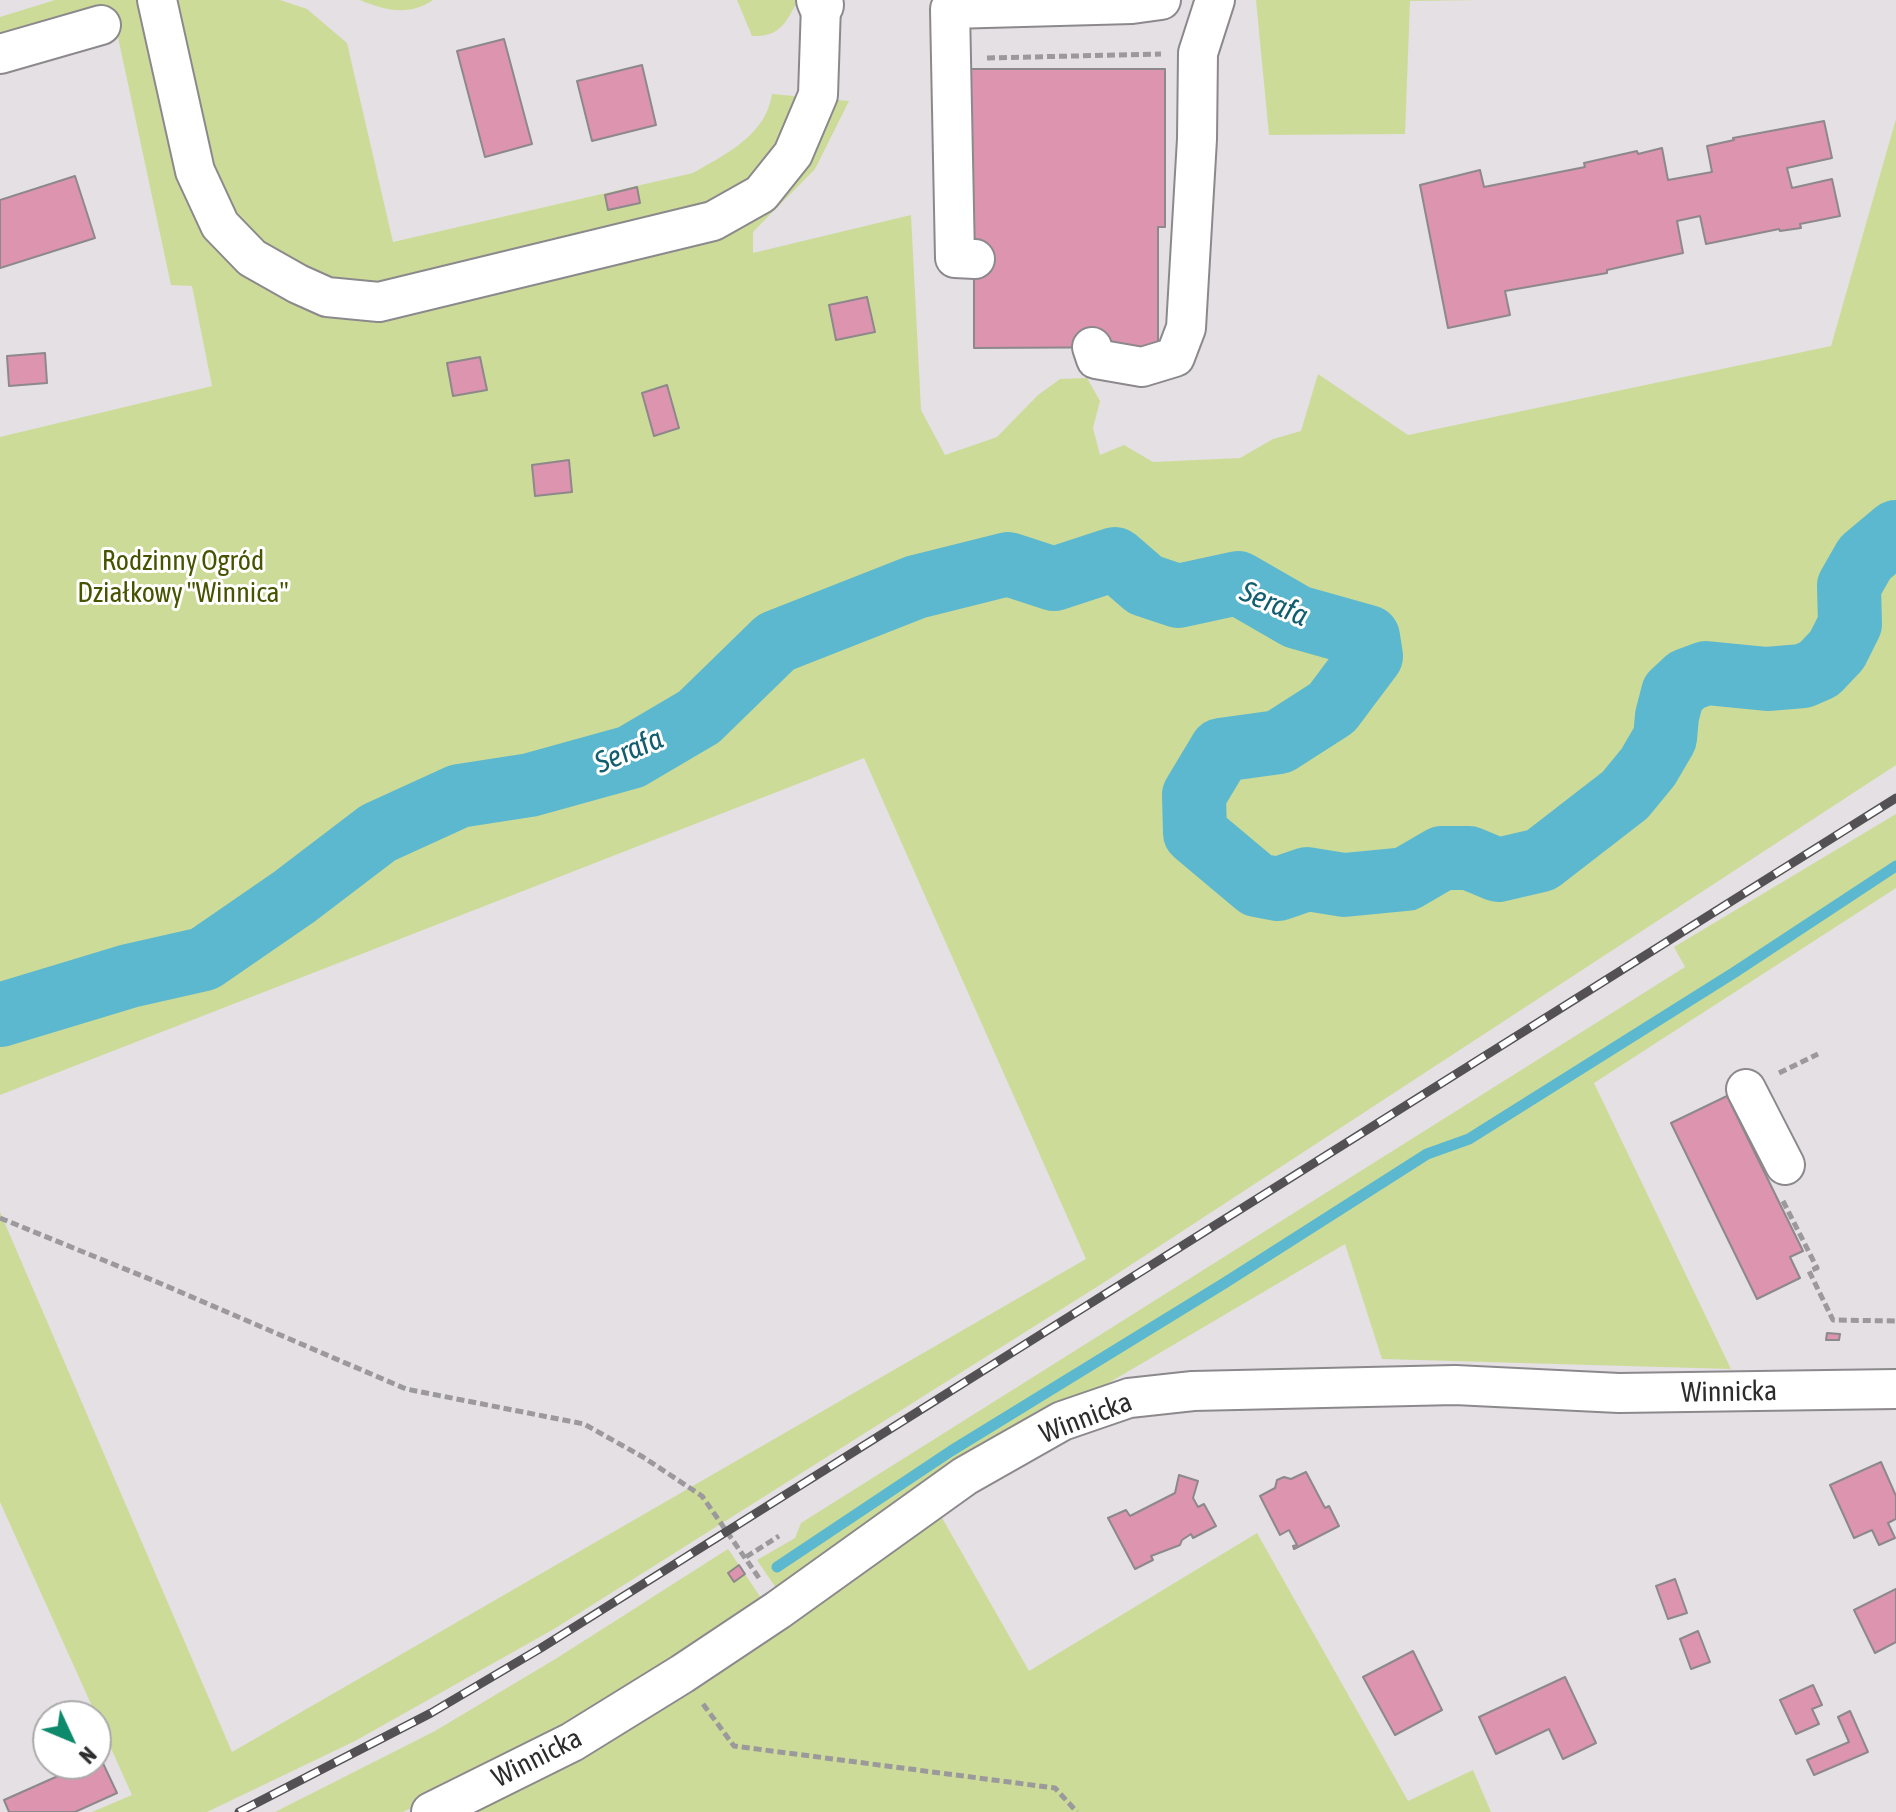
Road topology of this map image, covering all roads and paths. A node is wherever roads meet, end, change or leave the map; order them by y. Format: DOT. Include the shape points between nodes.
graph roads {
  1 [pos="1161,0"];
  2 [pos="1215,0"];
  3 [pos="158,2"];
  4 [pos="821,2"];
  5 [pos="996,4"];
  6 [pos="101,25"];
  7 [pos="1198,53"];
  8 [pos="0,54"];
  9 [pos="951,59"];
  10 [pos="975,259"];
  11 [pos="1092,347"];
  12 [pos="1746,1089"];
  13 [pos="1785,1165"];
  14 [pos="0,1218"];
  15 [pos="1896,1389"];
  16 [pos="779,1536"];
  17 [pos="682,1674"];
  18 [pos="431,1812"];
  19 [pos="1077,1812"];
  1 -- 5 [label="street"];
  2 -- 7 [label="street"];
  3 -- 4 [label="street" via="195,171 220,225 252,258 298,284 327,297 379,302 713,221 761,194 793,154 818,95"];
  5 -- 9 [label="street" via="950,9"];
  6 -- 8 [label="street"];
  7 -- 9 [label="path"];
  7 -- 11 [label="street" via="1186,328 1175,357 1142,367 1096,359"];
  9 -- 10 [label="street" via="955,258"];
  12 -- 13 [label="street"];
  14 -- 16 [label="path" via="406,1389 584,1424 702,1496 746,1557"];
  15 -- 17 [label="street, Winnicka" via="1619,1393 1455,1385 1193,1391 1129,1398 1062,1421 965,1476"];
  17 -- 18 [label="street, Winnicka" via="572,1742"];
  17 -- 19 [label="path" via="734,1746 1055,1788"];
}
